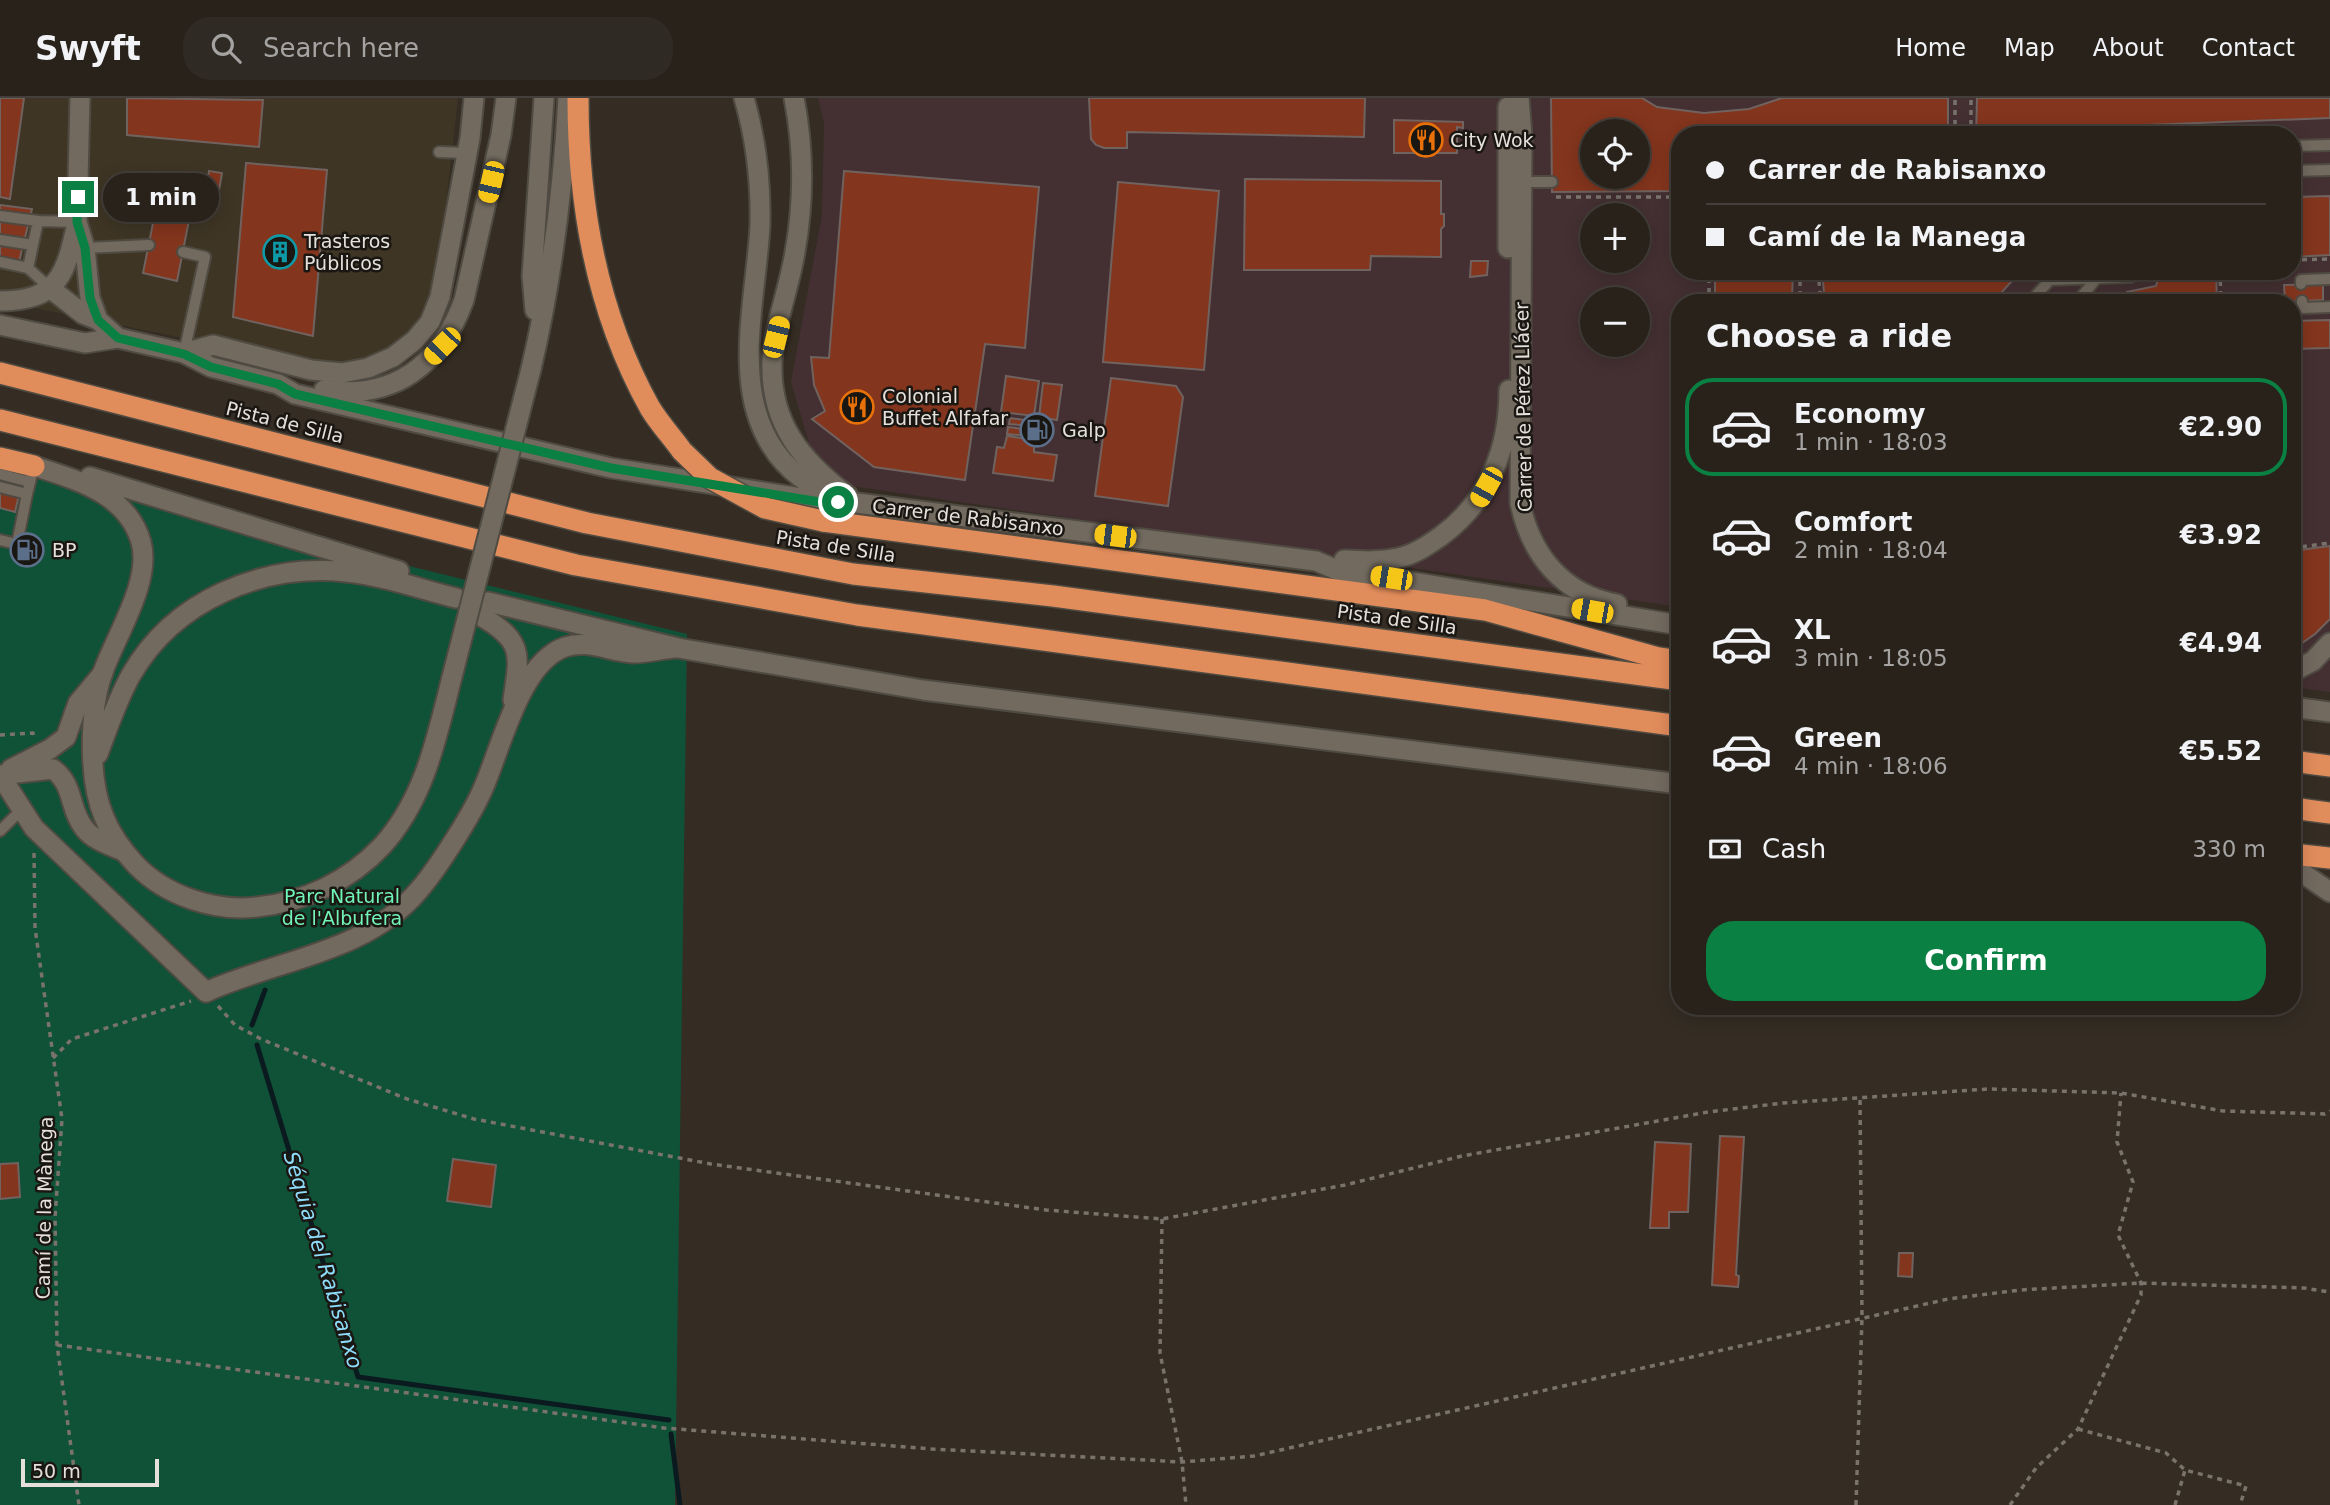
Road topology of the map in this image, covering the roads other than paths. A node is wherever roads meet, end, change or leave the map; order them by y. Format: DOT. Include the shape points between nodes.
graph roads {
  1 [pos="80,98"];
  2 [pos="474,98"];
  3 [pos="481,98"];
  4 [pos="506,98"];
  5 [pos="544,98"];
  6 [pos="558,98"];
  7 [pos="568,98"];
  8 [pos="578,98"];
  9 [pos="744,98"];
  10 [pos="794,98"];
  11 [pos="1508,98"];
  12 [pos="1519,98"];
  13 [pos="2330,145"];
  14 [pos="469,146"];
  15 [pos="2301,146"];
  16 [pos="439,152"];
  17 [pos="2330,170"];
  18 [pos="2301,171"];
  19 [pos="1522,182"];
  20 [pos="1552,182"];
  21 [pos="0,216"];
  22 [pos="38,221"];
  23 [pos="77,222"];
  24 [pos="0,240"];
  25 [pos="33,245"];
  26 [pos="149,245"];
  27 [pos="85,248"];
  28 [pos="183,252"];
  29 [pos="0,262"];
  30 [pos="28,268"];
  31 [pos="2330,279"];
  32 [pos="2047,280"];
  33 [pos="2095,280"];
  34 [pos="2301,284"];
  35 [pos="51,289"];
  36 [pos="2036,294"];
  37 [pos="2084,294"];
  38 [pos="0,301"];
  39 [pos="2302,301"];
  40 [pos="2330,307"];
  41 [pos="536,310"];
  42 [pos="98,320"];
  43 [pos="0,325"];
  44 [pos="118,338"];
  45 [pos="184,354"];
  46 [pos="531,369"];
  47 [pos="0,373"];
  48 [pos="278,384"];
  49 [pos="0,420"];
  50 [pos="0,457"];
  51 [pos="0,474"];
  52 [pos="32,474"];
  53 [pos="0,487"];
  54 [pos="27,494"];
  55 [pos="857,503"];
  56 [pos="0,540"];
  57 [pos="1316,561"];
  58 [pos="1671,613"];
  59 [pos="1671,624"];
  60 [pos="2330,643"];
  61 [pos="678,648"];
  62 [pos="1671,660"];
  63 [pos="2301,667"];
  64 [pos="103,673"];
  65 [pos="1671,679"];
  66 [pos="2301,708"];
  67 [pos="2330,712"];
  68 [pos="510,718"];
  69 [pos="1671,725"];
  70 [pos="95,761"];
  71 [pos="2301,762"];
  72 [pos="2330,766"];
  73 [pos="0,775"];
  74 [pos="1671,783"];
  75 [pos="22,809"];
  76 [pos="2301,809"];
  77 [pos="2330,813"];
  78 [pos="0,831"];
  79 [pos="123,851"];
  80 [pos="2301,855"];
  81 [pos="2330,858"];
  82 [pos="2301,865"];
  83 [pos="2330,867"];
  84 [pos="2301,871"];
  85 [pos="2330,892"];
  1 -- 23 [label="street"];
  2 -- 14 [label="street"];
  3 -- 14 [label="street"];
  4 -- 48 [label="street" via="464,300 442,346 422,368 370,390 343,393"];
  5 -- 41 [label="street" via="532,276"];
  6 -- 41 [label="street"];
  7 -- 46 [label="street" via="548,300"];
  8 -- 62 [label="highway, bridge" via="584,211 593,259 610,318 651,410 710,478 765,508 823,521 1485,610"];
  9 -- 55 [label="street" via="760,174 749,361 756,412 768,438 799,477"];
  10 -- 55 [label="street" via="802,199 772,363 776,401 801,456"];
  11 -- 57 [label="street, Carrer de Pérez Llácer" via="1508,399 1506,435 1493,474 1456,525 1425,547 1400,558 1373,562"];
  12 -- 19 [label="street, Carrer de Pérez Llácer"];
  13 -- 15 [label="lane"];
  14 -- 16 [label="lane"];
  14 -- 45 [label="street, Carrer de Rabisanxo" via="440,297 415,340 393,357 342,373 311,370 213,345"];
  17 -- 18 [label="lane"];
  19 -- 20 [label="lane"];
  19 -- 58 [label="street, Carrer de Pérez Llácer" via="1520,503 1524,523 1536,550 1574,589 1599,601"];
  21 -- 22 [label="lane"];
  22 -- 23 [label="lane"];
  22 -- 25 [label="lane"];
  23 -- 27 [label="street"];
  23 -- 35 [label="street" via="69,260"];
  24 -- 25 [label="lane"];
  25 -- 30 [label="lane"];
  26 -- 27 [label="lane"];
  27 -- 42 [label="street" via="90,298"];
  28 -- 45 [label="lane" via="205,257"];
  29 -- 30 [label="lane"];
  30 -- 35 [label="lane"];
  31 -- 34 [label="lane" via="2301,280"];
  32 -- 36 [label="lane"];
  33 -- 37 [label="lane"];
  35 -- 38 [label="street" via="33,298"];
  35 -- 42 [label="street"];
  39 -- 40 [label="lane" via="2302,308"];
  41 -- 46 [label="street"];
  42 -- 44 [label="street"];
  43 -- 44 [label="street" via="85,343"];
  44 -- 45 [label="street, Carrer de Rabisanxo"];
  45 -- 48 [label="street, Carrer de Rabisanxo" via="211,367"];
  46 -- 79 [label="street, bridge" via="435,746 420,787 382,846 332,886 302,898 271,906 226,908 167,889"];
  47 -- 65 [label="highway, Pista de Silla" via="587,523 853,574 1081,599"];
  48 -- 55 [label="street, Carrer de Rabisanxo" via="295,394 611,468 820,502"];
  49 -- 69 [label="highway" via="589,568 857,615"];
  50 -- 52 [label="highway"];
  51 -- 52 [label="lane"];
  52 -- 54 [label="lane"];
  52 -- 64 [label="street" via="103,492 123,509 137,530 143,563 138,587"];
  52 -- 70 [label="street" via="74,472 456,598 370,576 308,571 262,577 230,588 198,606 148,650 127,685"];
  53 -- 54 [label="lane"];
  54 -- 56 [label="lane" via="17,544"];
  55 -- 57 [label="street, Carrer de Rabisanxo"];
  57 -- 59 [label="street, Carrer de Rabisanxo" via="1337,570"];
  60 -- 63 [label="street"];
  61 -- 68 [label="street" via="632,653 592,644 566,646 546,656 533,672"];
  61 -- 68 [label="street" via="486,610 506,631 519,662"];
  61 -- 74 [label="street" via="923,690"];
  64 -- 70 [label="street" via="96,696"];
  64 -- 73 [label="street" via="78,703 66,737"];
  66 -- 67 [label="street"];
  68 -- 75 [label="street" via="481,793 447,849 419,890 382,924 331,950 242,975 206,992 34,828"];
  70 -- 79 [label="street" via="104,817"];
  71 -- 72 [label="highway"];
  73 -- 75 [label="street"];
  73 -- 79 [label="street" via="53,769 65,779 84,828"];
  75 -- 78 [label="lane"];
  76 -- 77 [label="highway"];
  80 -- 81 [label="highway"];
  82 -- 83 [label="street"];
  84 -- 85 [label="street"];
}
